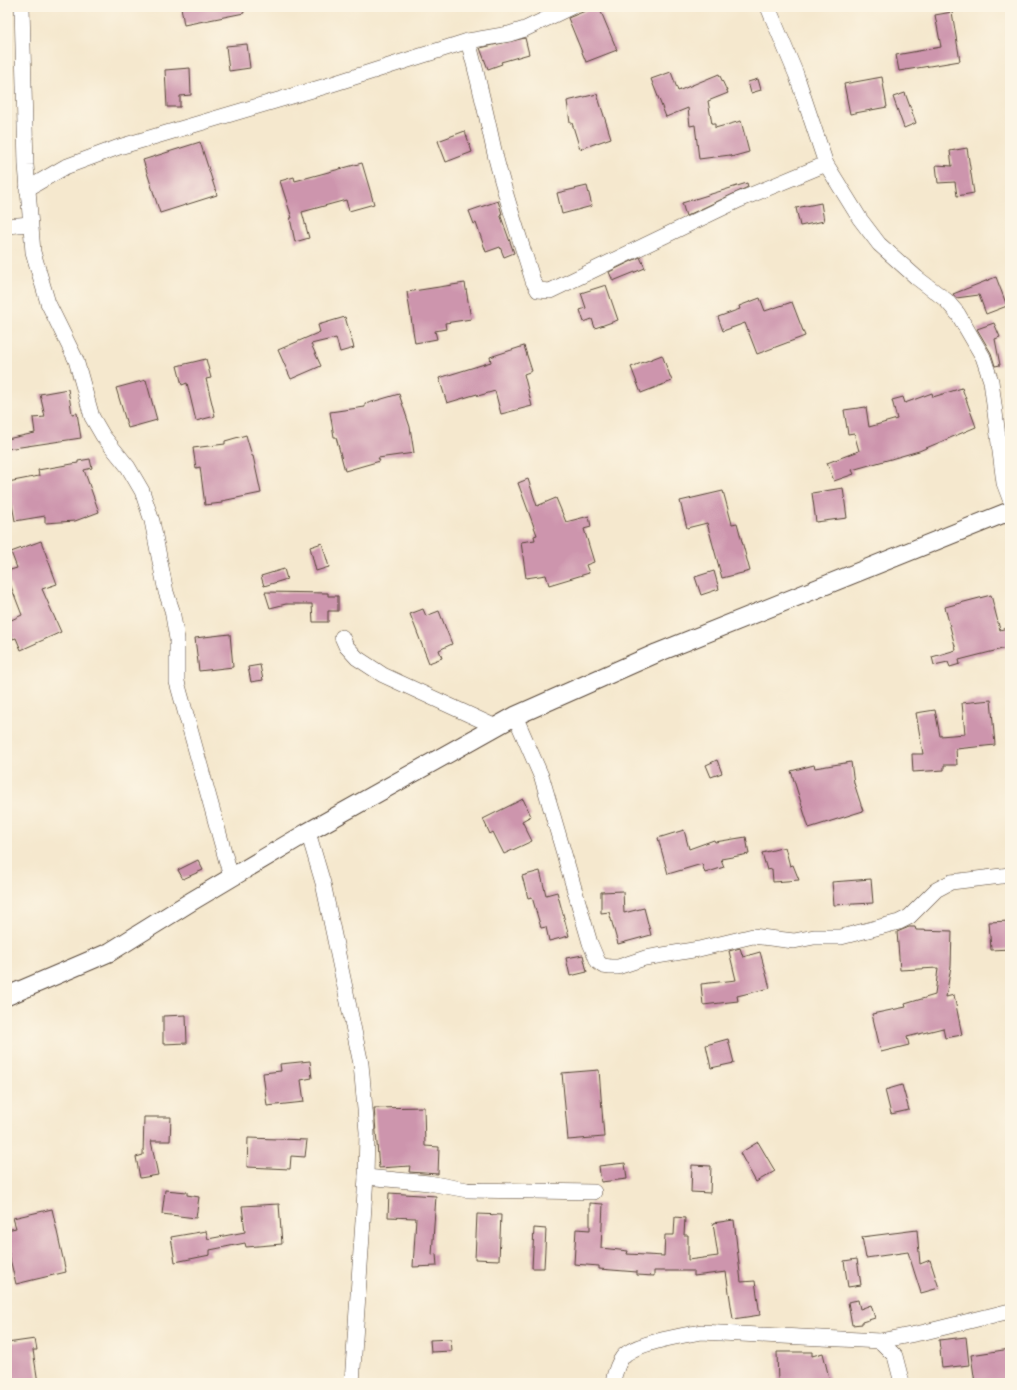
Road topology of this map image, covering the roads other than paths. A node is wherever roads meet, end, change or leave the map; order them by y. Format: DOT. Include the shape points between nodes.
graph roads {
  1 [pos="22,7"];
  2 [pos="571,7"];
  3 [pos="768,7"];
  4 [pos="468,41"];
  5 [pos="826,164"];
  6 [pos="27,189"];
  7 [pos="30,224"];
  8 [pos="7,226"];
  9 [pos="1010,499"];
  10 [pos="1010,511"];
  11 [pos="342,637"];
  12 [pos="515,716"];
  13 [pos="496,727"];
  14 [pos="308,832"];
  15 [pos="1010,875"];
  16 [pos="231,877"];
  17 [pos="7,996"];
  18 [pos="366,1177"];
  19 [pos="594,1192"];
  20 [pos="1010,1311"];
  21 [pos="903,1337"];
  22 [pos="880,1341"];
  23 [pos="895,1356"];
  24 [pos="352,1383"];
  25 [pos="613,1383"];
  26 [pos="902,1383"];
  1 -- 6 [label="street"];
  2 -- 4 [label="street" via="525,29"];
  3 -- 5 [label="street" via="796,74"];
  4 -- 5 [label="street" via="504,186 533,281 538,290 543,292 550,291 739,200"];
  4 -- 6 [label="street" via="120,147 66,167"];
  5 -- 9 [label="street" via="860,219 879,244 946,300 958,314 980,351 991,381 1004,483"];
  6 -- 7 [label="street"];
  7 -- 8 [label="street"];
  7 -- 16 [label="street" via="33,252 41,282 48,303 76,360 92,417 142,491 152,521 177,638 177,682"];
  10 -- 12 [label="street" via="657,652"];
  11 -- 13 [label="street" via="357,658 383,675"];
  12 -- 13 [label="street"];
  12 -- 15 [label="street" via="542,778 590,943 598,962 606,967 618,967 645,958 699,950 753,936 794,941 814,937 841,937 909,917 936,890 951,882"];
  13 -- 14 [label="street"];
  14 -- 16 [label="street"];
  14 -- 18 [label="street" via="323,882 361,1064"];
  16 -- 17 [label="street" via="110,952"];
  18 -- 19 [label="street" via="429,1183 467,1190"];
  18 -- 24 [label="street"];
  20 -- 21 [label="street"];
  21 -- 22 [label="street"];
  21 -- 23 [label="street"];
  22 -- 23 [label="street"];
  22 -- 25 [label="street" via="701,1332 678,1336 626,1353 619,1364"];
  23 -- 26 [label="street"];
}
